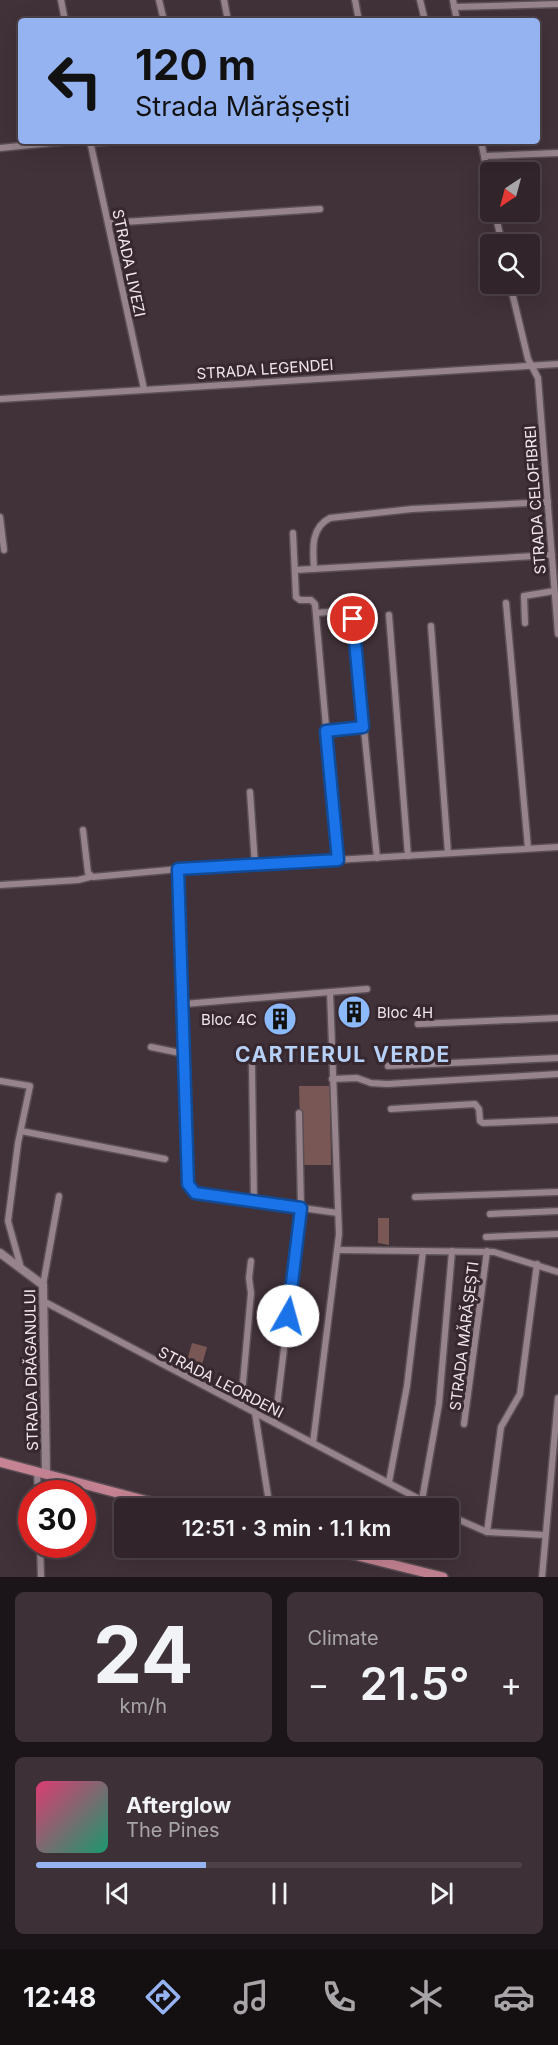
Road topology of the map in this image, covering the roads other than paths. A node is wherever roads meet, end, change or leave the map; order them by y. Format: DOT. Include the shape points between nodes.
graph roads {
  1 [pos="61,0"];
  2 [pos="159,0"];
  3 [pos="224,0"];
  4 [pos="355,0"];
  5 [pos="420,0"];
  6 [pos="453,4"];
  7 [pos="558,4"];
  8 [pos="64,18"];
  9 [pos="163,18"];
  10 [pos="227,18"];
  11 [pos="358,18"];
  12 [pos="424,18"];
  13 [pos="41,144"];
  14 [pos="91,144"];
  15 [pos="482,144"];
  16 [pos="0,148"];
  17 [pos="558,153"];
  18 [pos="485,156"];
  19 [pos="486,162"];
  20 [pos="320,209"];
  21 [pos="109,223"];
  22 [pos="512,294"];
  23 [pos="558,364"];
  24 [pos="531,365"];
  25 [pos="144,389"];
  26 [pos="0,399"];
  27 [pos="548,502"];
  28 [pos="0,517"];
  29 [pos="292,533"];
  30 [pos="4,550"];
  31 [pos="554,553"];
  32 [pos="314,569"];
  33 [pos="295,570"];
  34 [pos="554,591"];
  35 [pos="506,603"];
  36 [pos="316,613"];
  37 [pos="389,615"];
  38 [pos="525,623"];
  39 [pos="431,626"];
  40 [pos="558,634"];
  41 [pos="363,727"];
  42 [pos="326,731"];
  43 [pos="250,792"];
  44 [pos="83,830"];
  45 [pos="558,847"];
  46 [pos="528,848"];
  47 [pos="448,853"];
  48 [pos="408,855"];
  49 [pos="377,858"];
  50 [pos="338,860"];
  51 [pos="255,865"];
  52 [pos="178,869"];
  53 [pos="90,877"];
  54 [pos="0,885"];
  55 [pos="367,989"];
  56 [pos="330,992"];
  57 [pos="184,1004"];
  58 [pos="558,1018"];
  59 [pos="418,1024"];
  60 [pos="151,1047"];
  61 [pos="185,1053"];
  62 [pos="558,1058"];
  63 [pos="252,1066"];
  64 [pos="388,1066"];
  65 [pos="558,1074"];
  66 [pos="332,1079"];
  67 [pos="0,1081"];
  68 [pos="391,1109"];
  69 [pos="299,1113"];
  70 [pos="558,1120"];
  71 [pos="21,1131"];
  72 [pos="165,1159"];
  73 [pos="558,1192"];
  74 [pos="59,1196"];
  75 [pos="415,1197"];
  76 [pos="254,1201"];
  77 [pos="301,1208"];
  78 [pos="558,1211"];
  79 [pos="338,1213"];
  80 [pos="490,1215"];
  81 [pos="558,1234"];
  82 [pos="486,1237"];
  83 [pos="338,1250"];
  84 [pos="423,1251"];
  85 [pos="452,1251"];
  86 [pos="487,1251"];
  87 [pos="0,1253"];
  88 [pos="251,1261"];
  89 [pos="537,1264"];
  90 [pos="21,1268"];
  91 [pos="558,1272"];
  92 [pos="43,1285"];
  93 [pos="43,1301"];
  94 [pos="558,1398"];
  95 [pos="241,1405"];
  96 [pos="255,1413"];
  97 [pos="275,1423"];
  98 [pos="464,1424"];
  99 [pos="313,1443"];
  100 [pos="0,1462"];
  101 [pos="41,1473"];
  102 [pos="40,1480"];
  103 [pos="389,1482"];
  104 [pos="136,1498"];
  105 [pos="268,1498"];
  106 [pos="418,1498"];
  107 [pos="422,1498"];
  108 [pos="459,1520"];
  109 [pos="487,1532"];
  110 [pos="546,1535"];
  111 [pos="40,1558"];
  112 [pos="363,1558"];
  113 [pos="408,1570"];
  114 [pos="41,1577"];
  115 [pos="423,1577"];
  116 [pos="443,1577"];
  117 [pos="542,1577"];
  1 -- 8 [label="street"];
  2 -- 9 [label="street"];
  3 -- 10 [label="street"];
  4 -- 11 [label="street"];
  5 -- 12 [label="street"];
  6 -- 7 [label="street"];
  13 -- 16 [label="street"];
  14 -- 21 [label="street, STRADA LIVEZI"];
  15 -- 18 [label="street"];
  17 -- 18 [label="street"];
  18 -- 19 [label="street"];
  20 -- 21 [label="street"];
  21 -- 25 [label="street, STRADA LIVEZI"];
  22 -- 24 [label="street, STRADA CELOFIBREI"];
  23 -- 24 [label="street, STRADA LEGENDEI"];
  24 -- 25 [label="street, STRADA LEGENDEI"];
  24 -- 27 [label="street, STRADA CELOFIBREI" via="538,378"];
  25 -- 26 [label="street, STRADA LEGENDEI"];
  27 -- 31 [label="street, STRADA CELOFIBREI"];
  27 -- 32 [label="street" via="330,518 321,524 315,537"];
  28 -- 30 [label="street"];
  29 -- 33 [label="street"];
  31 -- 32 [label="street"];
  31 -- 34 [label="street, STRADA CELOFIBREI"];
  32 -- 33 [label="street"];
  33 -- 36 [label="street" via="296,597 313,601"];
  34 -- 38 [label="street" via="524,596"];
  34 -- 40 [label="street, STRADA CELOFIBREI"];
  35 -- 46 [label="street"];
  36 -- 41 [label="street" via="343,611 353,619"];
  36 -- 42 [label="street"];
  37 -- 48 [label="street"];
  39 -- 47 [label="street"];
  41 -- 42 [label="street"];
  41 -- 49 [label="street" via="367,733"];
  42 -- 50 [label="street"];
  43 -- 51 [label="street"];
  44 -- 53 [label="street"];
  45 -- 46 [label="street"];
  46 -- 47 [label="street"];
  47 -- 48 [label="street"];
  48 -- 49 [label="street"];
  49 -- 50 [label="street"];
  50 -- 51 [label="street"];
  51 -- 52 [label="street"];
  52 -- 53 [label="street"];
  52 -- 57 [label="street"];
  53 -- 54 [label="street"];
  55 -- 56 [label="street"];
  56 -- 57 [label="street"];
  56 -- 66 [label="street"];
  57 -- 61 [label="street"];
  58 -- 59 [label="street"];
  60 -- 61 [label="street"];
  61 -- 76 [label="street" via="188,1184 195,1193"];
  62 -- 64 [label="street"];
  63 -- 76 [label="street"];
  65 -- 66 [label="street" via="387,1084 357,1078"];
  66 -- 79 [label="street"];
  67 -- 71 [label="street" via="30,1086"];
  68 -- 70 [label="street" via="475,1104 483,1123"];
  69 -- 77 [label="street"];
  71 -- 72 [label="street"];
  71 -- 90 [label="street" via="8,1221"];
  73 -- 75 [label="street"];
  74 -- 92 [label="street, STRADA DRĂGANULUI"];
  76 -- 77 [label="street"];
  77 -- 79 [label="street"];
  77 -- 97 [label="street"];
  78 -- 80 [label="street"];
  79 -- 83 [label="street"];
  81 -- 82 [label="street"];
  83 -- 84 [label="street, STRADA MĂRĂȘEȘTI"];
  83 -- 99 [label="street"];
  84 -- 85 [label="street, STRADA MĂRĂȘEȘTI"];
  84 -- 103 [label="street" via="407,1386"];
  85 -- 86 [label="street, STRADA MĂRĂȘEȘTI"];
  85 -- 107 [label="street" via="439,1404"];
  86 -- 89 [label="street, STRADA MĂRĂȘEȘTI"];
  86 -- 98 [label="street, STRADA MĂRĂȘEȘTI"];
  87 -- 90 [label="street"];
  88 -- 95 [label="street"];
  89 -- 91 [label="street, STRADA MĂRĂȘEȘTI"];
  89 -- 109 [label="street" via="520,1395 501,1427"];
  90 -- 92 [label="street"];
  92 -- 93 [label="street, STRADA DRĂGANULUI"];
  93 -- 95 [label="street, STRADA LEORDENI"];
  93 -- 101 [label="street, STRADA DRĂGANULUI"];
  94 -- 110 [label="street"];
  95 -- 96 [label="street, STRADA LEORDENI"];
  96 -- 97 [label="street, STRADA LEORDENI"];
  96 -- 105 [label="street"];
  97 -- 99 [label="street, STRADA LEORDENI"];
  99 -- 103 [label="street, STRADA LEORDENI"];
  100 -- 101 [label="main road"];
  101 -- 102 [label="street"];
  101 -- 104 [label="main road"];
  103 -- 106 [label="street, STRADA LEORDENI"];
  108 -- 109 [label="street"];
  109 -- 110 [label="street"];
  110 -- 117 [label="street"];
  111 -- 114 [label="street"];
  112 -- 113 [label="main road"];
  113 -- 115 [label="main road"];
  113 -- 116 [label="main road"];
}
